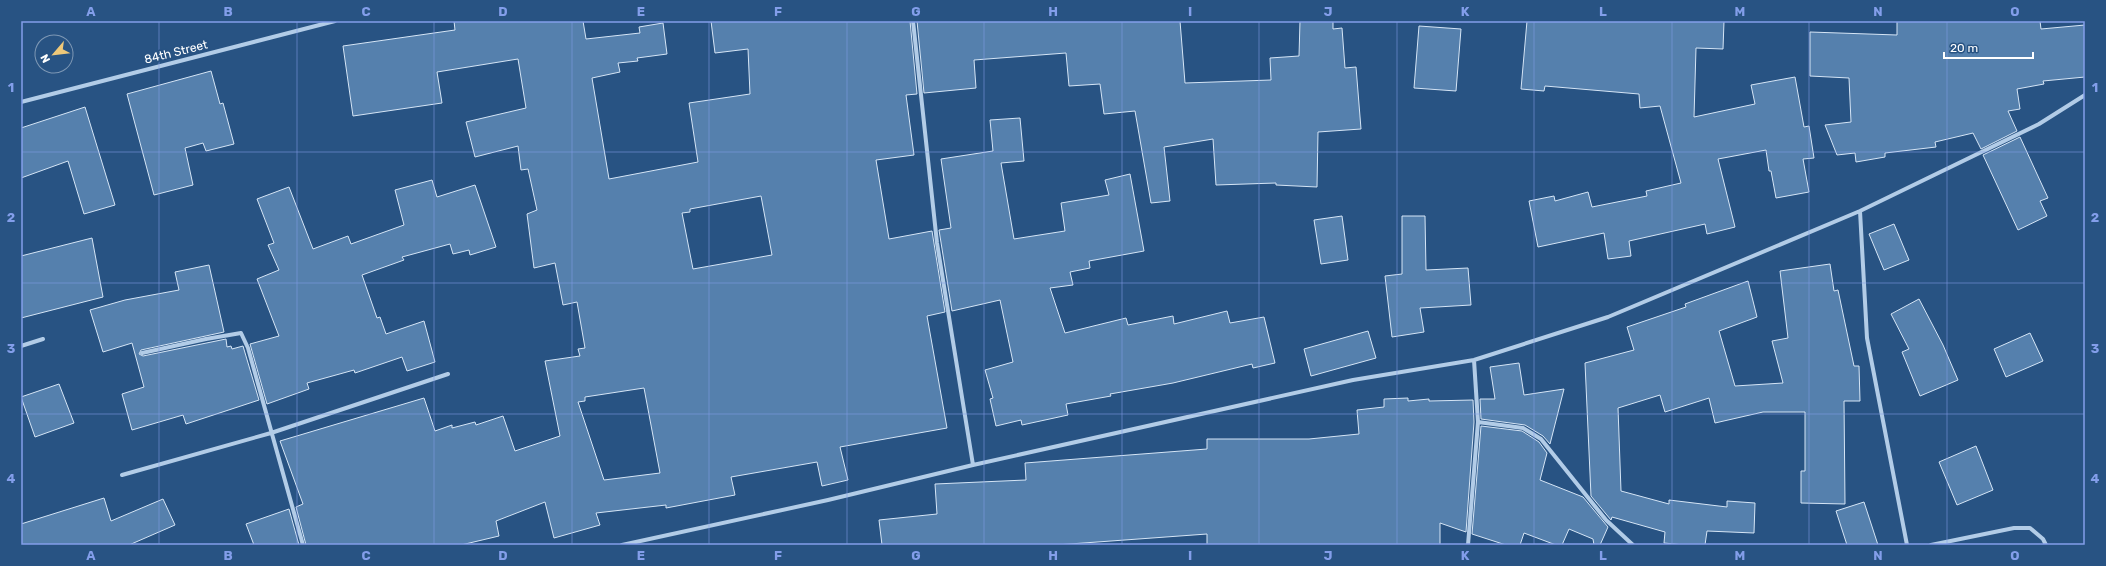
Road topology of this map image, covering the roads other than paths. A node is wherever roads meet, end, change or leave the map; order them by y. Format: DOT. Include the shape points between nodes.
graph roads {
  1 [pos="335,21"];
  2 [pos="912,21"];
  3 [pos="2085,95"];
  4 [pos="21,102"];
  5 [pos="1860,211"];
  6 [pos="43,339"];
  7 [pos="21,346"];
  8 [pos="142,353"];
  9 [pos="1474,360"];
  10 [pos="448,374"];
  11 [pos="1478,422"];
  12 [pos="271,433"];
  13 [pos="973,465"];
  14 [pos="122,475"];
  15 [pos="303,545"];
  16 [pos="622,545"];
  17 [pos="1468,545"];
  18 [pos="1632,545"];
  19 [pos="1907,545"];
  20 [pos="1931,545"];
  21 [pos="2046,545"];
  1 -- 4 [label="street, 84th Street"];
  2 -- 13 [label="street" via="937,243"];
  3 -- 5 [label="street" via="2039,124"];
  5 -- 9 [label="street" via="1608,317"];
  5 -- 19 [label="street" via="1867,338"];
  6 -- 7 [label="street"];
  8 -- 12 [label="street" via="241,333 248,348"];
  9 -- 11 [label="street"];
  9 -- 13 [label="street" via="1354,380"];
  10 -- 12 [label="street"];
  11 -- 17 [label="street"];
  11 -- 18 [label="street" via="1523,428 1541,440 1606,520"];
  12 -- 14 [label="street"];
  12 -- 15 [label="street"];
  13 -- 16 [label="street"];
  20 -- 21 [label="street" via="2014,528 2030,528"];
}
